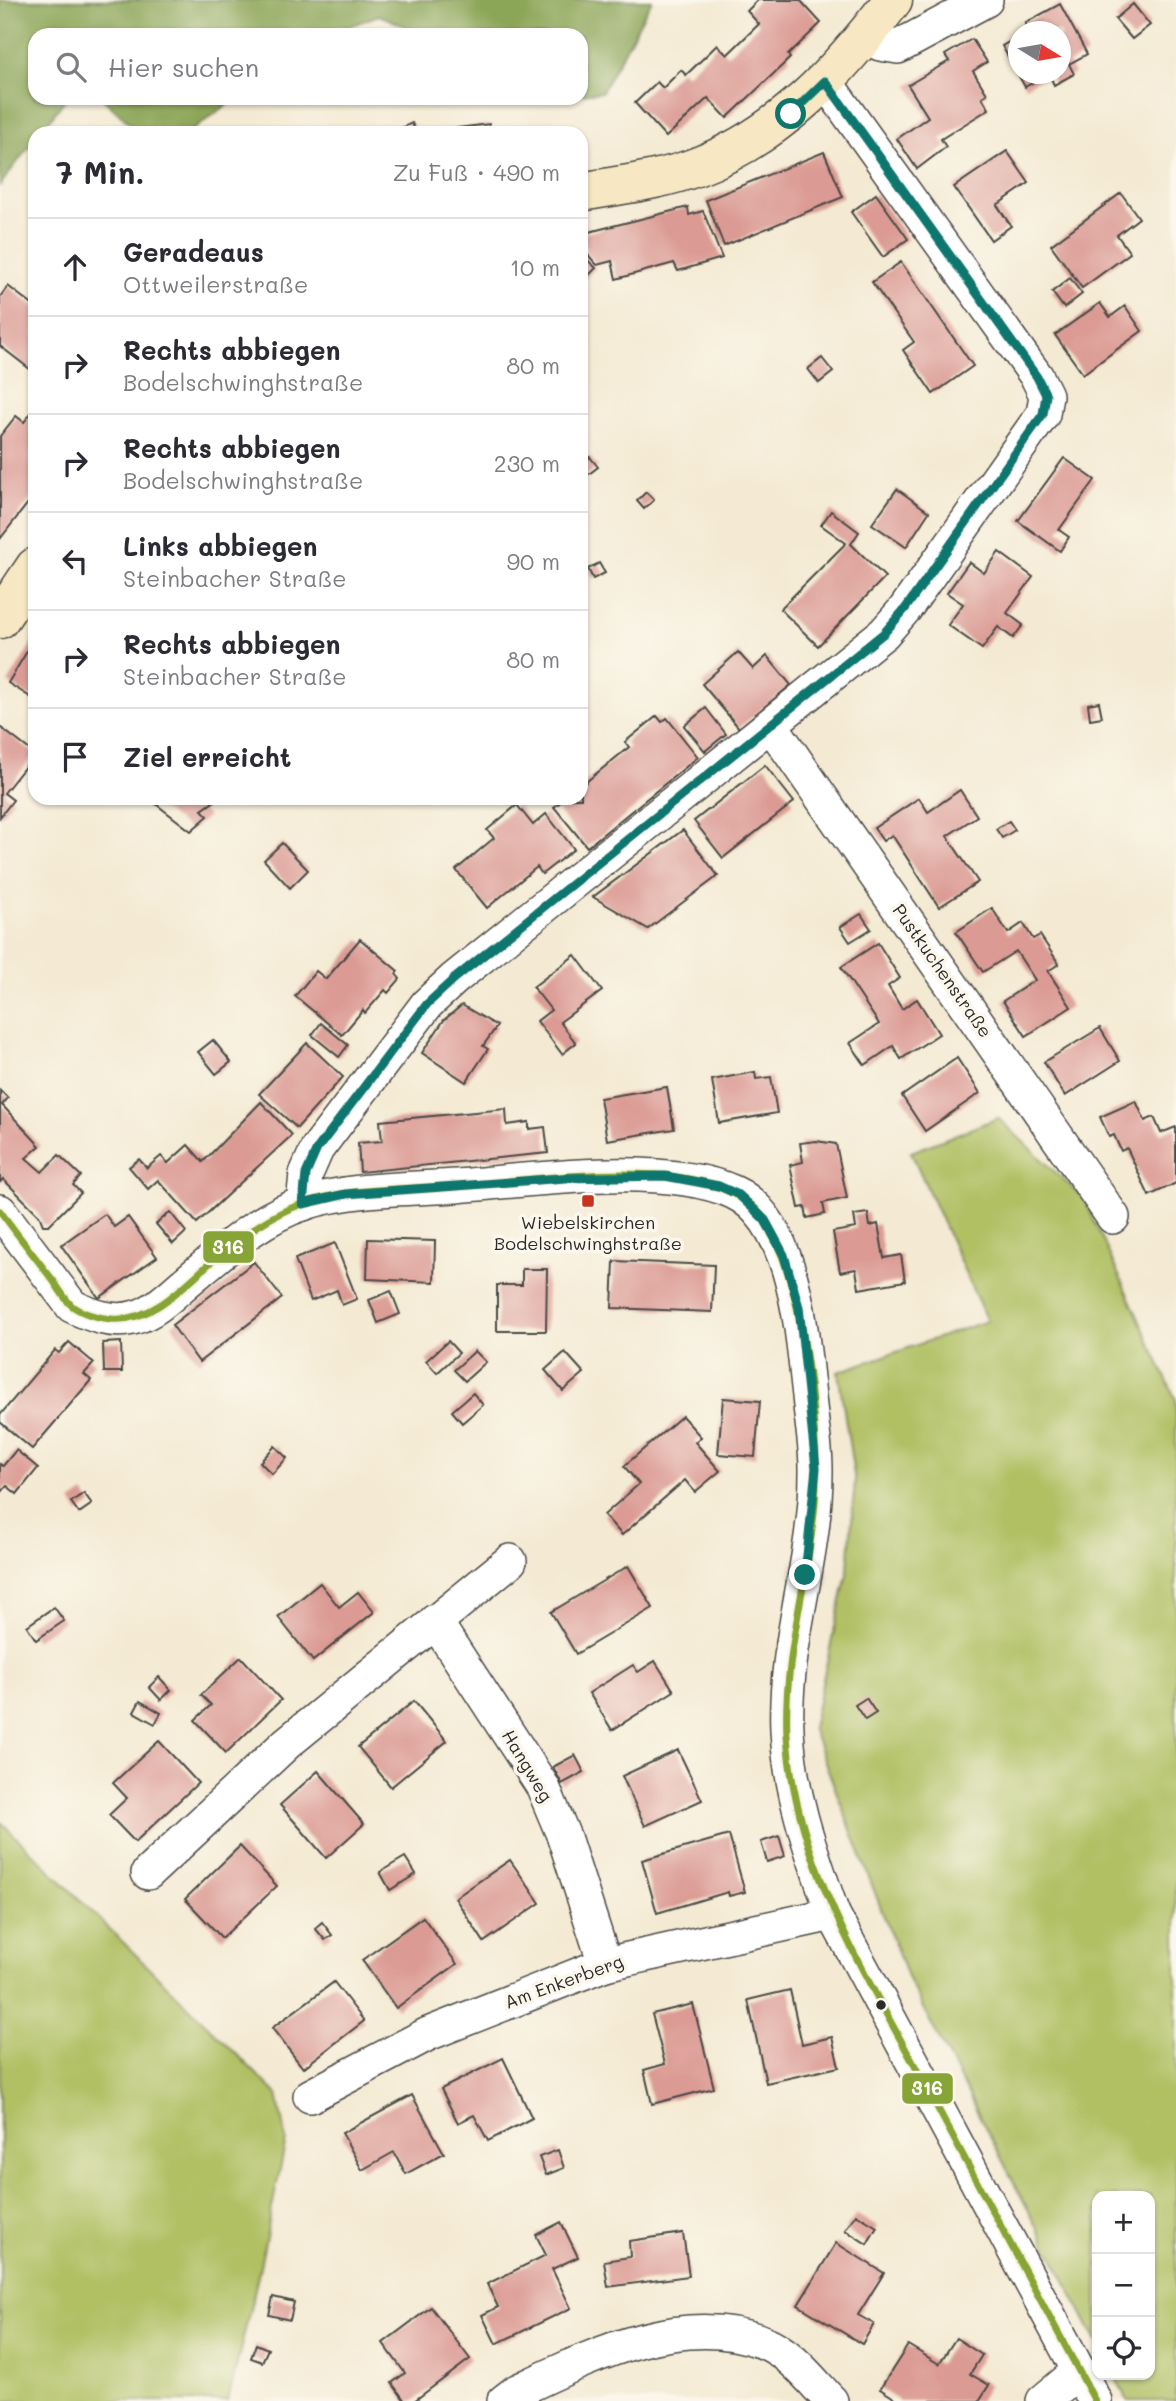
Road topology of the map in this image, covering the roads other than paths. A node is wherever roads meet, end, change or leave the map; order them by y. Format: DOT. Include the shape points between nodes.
graph roads {
  1 [pos="893,0"];
  2 [pos="986,0"];
  3 [pos="867,35"];
  4 [pos="825,81"];
  5 [pos="588,190"];
  6 [pos="28,577"];
  7 [pos="0,619"];
  8 [pos="771,725"];
  9 [pos="303,1204"];
  10 [pos="0,1211"];
  11 [pos="1114,1217"];
  12 [pos="510,1561"];
  13 [pos="435,1621"];
  14 [pos="148,1873"];
  15 [pos="834,1914"];
  16 [pos="605,1964"];
  17 [pos="310,2096"];
  18 [pos="1079,2371"];
  19 [pos="504,2401"];
  20 [pos="831,2401"];
  21 [pos="1043,2401"];
  22 [pos="1095,2401"];
  1 -- 3 [label="main road"];
  2 -- 3 [label="street" via="898,47 880,44"];
  3 -- 4 [label="main road"];
  4 -- 5 [label="main road" via="781,121 743,146 695,167"];
  4 -- 8 [label="street" via="1046,395 1043,414 905,609 884,633"];
  6 -- 7 [label="main road"];
  8 -- 9 [label="street" via="427,1004 317,1149 306,1174"];
  8 -- 11 [label="street, Pustkuchenstraße"];
  9 -- 10 [label="street" via="242,1236 159,1304 137,1317 113,1320 72,1306"];
  9 -- 15 [label="street" via="346,1194 566,1178 665,1176 719,1186 739,1195 765,1220 784,1255 799,1307 816,1468 805,1575 792,1639 786,1727 804,1834"];
  12 -- 13 [label="street"];
  13 -- 14 [label="street" via="287,1743"];
  13 -- 16 [label="street, Hangweg" via="543,1787"];
  15 -- 16 [label="street, Am Enkerberg"];
  15 -- 18 [label="street"];
  16 -- 17 [label="street, Am Enkerberg" via="428,2034"];
  18 -- 21 [label="street"];
  18 -- 22 [label="street"];
  19 -- 20 [label="street" via="621,2346 680,2333 723,2333 764,2342"];
}
